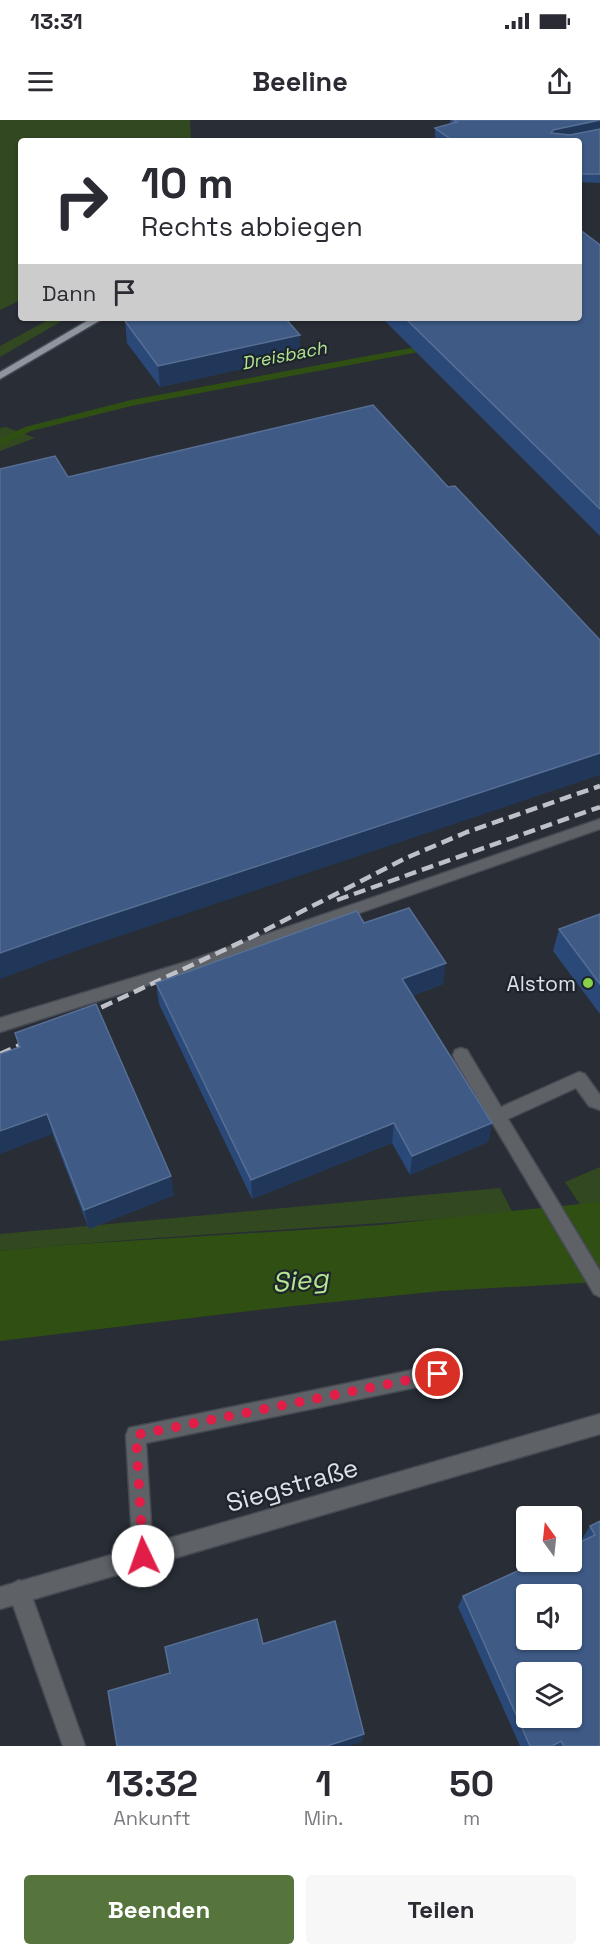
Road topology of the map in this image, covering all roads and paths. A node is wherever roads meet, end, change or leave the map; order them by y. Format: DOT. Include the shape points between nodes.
graph roads {
  1 [pos="94,321"];
  2 [pos="0,376"];
  3 [pos="600,824"];
  4 [pos="0,1025"];
  5 [pos="461,1055"];
  6 [pos="600,1103"];
  7 [pos="497,1117"];
  8 [pos="600,1288"];
  9 [pos="438,1374"];
  10 [pos="600,1424"];
  11 [pos="143,1556"];
  12 [pos="9,1594"];
  13 [pos="74,1746"];
  1 -- 2 [label="main road"];
  3 -- 4 [label="street" via="191,966"];
  5 -- 7 [label="street"];
  6 -- 7 [label="street" via="579,1079"];
  7 -- 8 [label="street"];
  9 -- 11 [label="street" via="136,1435"];
  10 -- 11 [label="street, Siegstraße"];
  11 -- 12 [label="street, Siegstraße"];
  12 -- 13 [label="street"];
}
